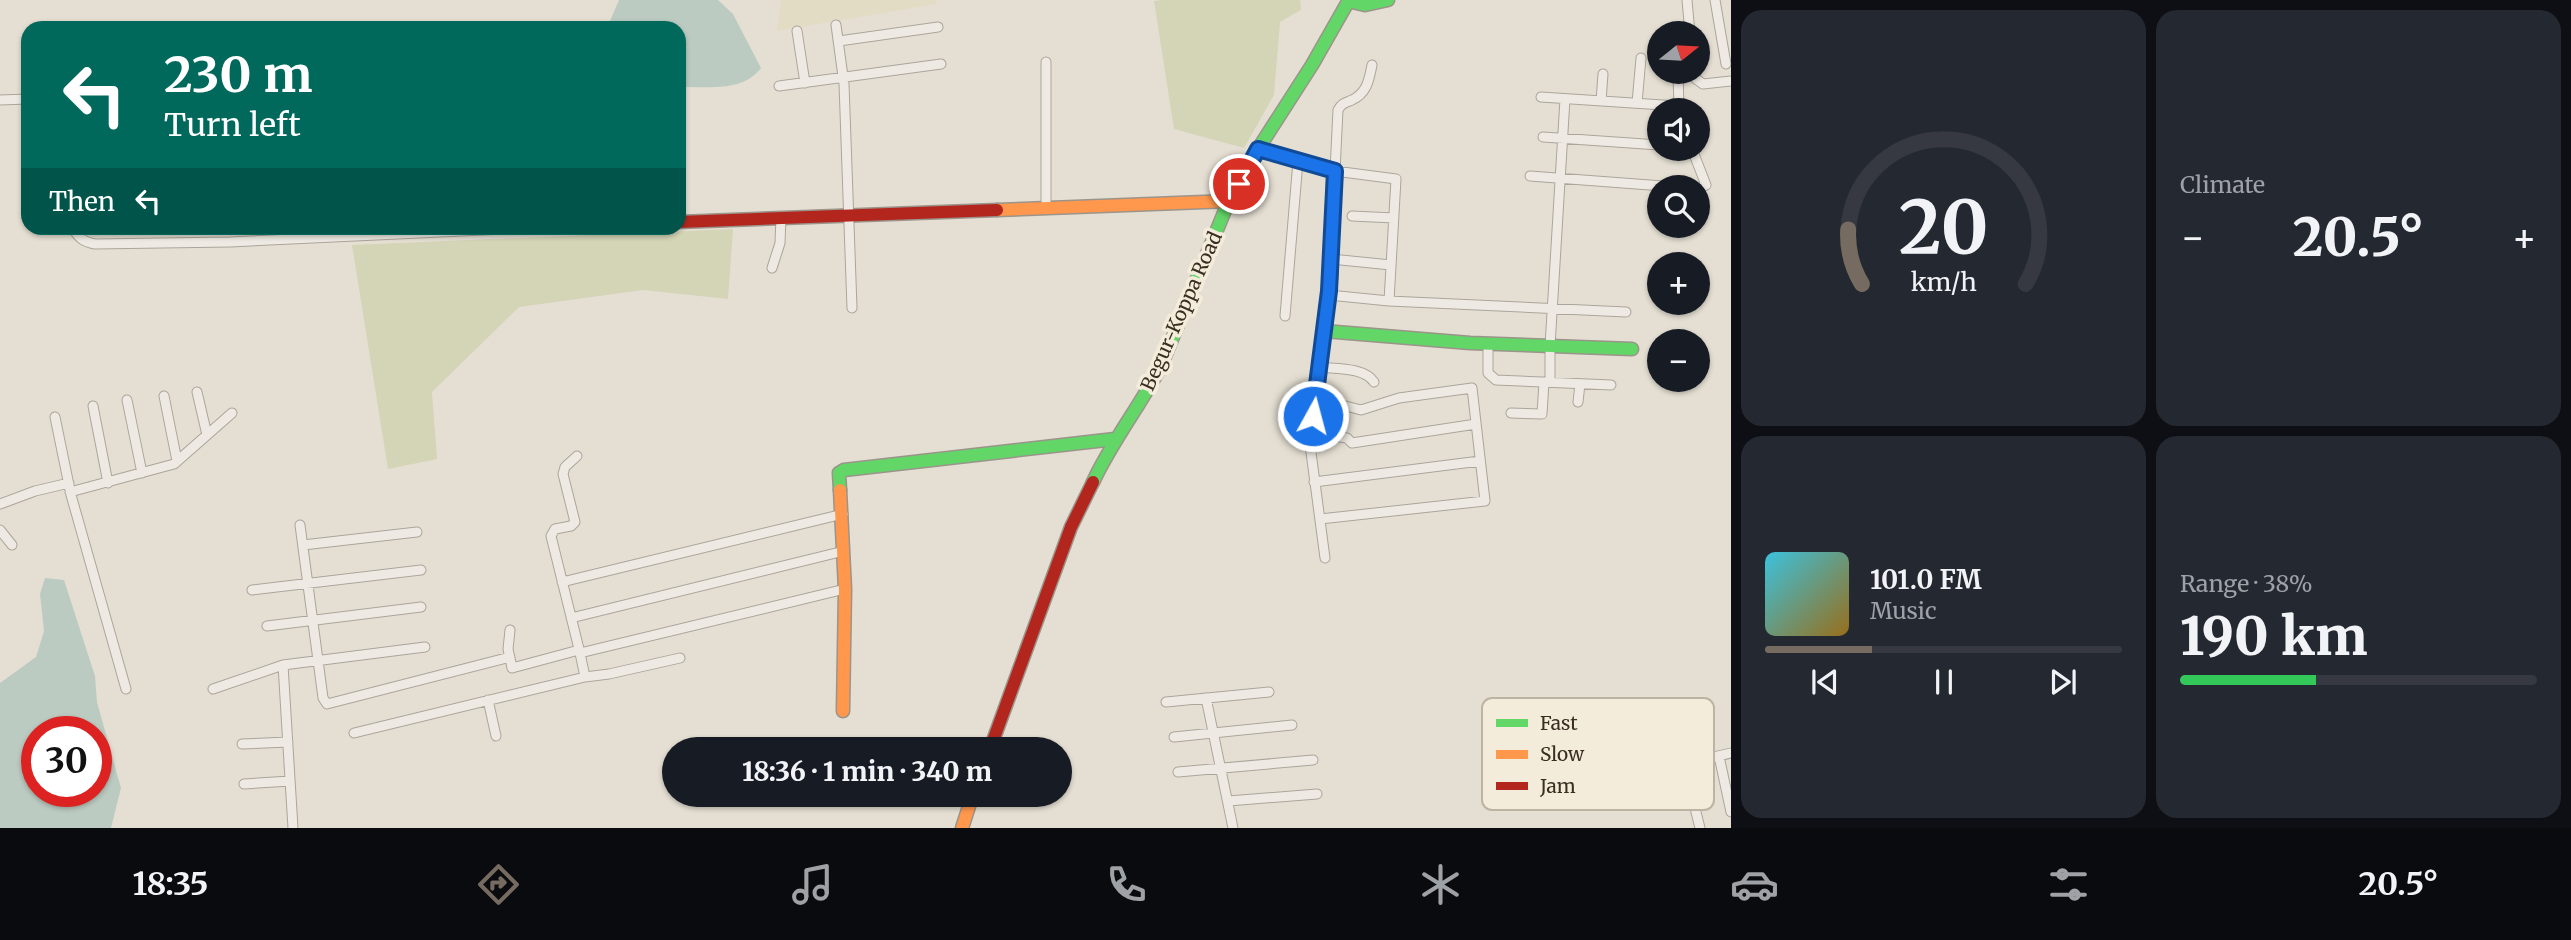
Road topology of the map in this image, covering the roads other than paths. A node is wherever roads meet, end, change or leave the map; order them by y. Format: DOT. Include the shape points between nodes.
graph roads {
  1 [pos="1388,0"];
  2 [pos="1687,0"];
  3 [pos="1715,0"];
  4 [pos="1348,1"];
  5 [pos="1689,21"];
  6 [pos="836,25"];
  7 [pos="938,27"];
  8 [pos="796,30"];
  9 [pos="839,41"];
  10 [pos="1641,58"];
  11 [pos="1046,62"];
  12 [pos="941,64"];
  13 [pos="1726,64"];
  14 [pos="1372,65"];
  15 [pos="1603,74"];
  16 [pos="844,77"];
  17 [pos="1731,82"];
  18 [pos="804,83"];
  19 [pos="1702,84"];
  20 [pos="779,86"];
  21 [pos="1541,97"];
  22 [pos="21,99"];
  23 [pos="1564,99"];
  24 [pos="0,100"];
  25 [pos="1601,101"];
  26 [pos="1637,103"];
  27 [pos="1647,104"];
  28 [pos="1543,137"];
  29 [pos="1562,139"];
  30 [pos="1647,144"];
  31 [pos="1258,149"];
  32 [pos="1298,161"];
  33 [pos="1335,171"];
  34 [pos="1530,176"];
  35 [pos="1560,178"];
  36 [pos="1647,185"];
  37 [pos="1230,201"];
  38 [pos="1046,207"];
  39 [pos="848,214"];
  40 [pos="1352,216"];
  41 [pos="781,218"];
  42 [pos="1394,218"];
  43 [pos="686,222"];
  44 [pos="76,235"];
  45 [pos="369,235"];
  46 [pos="1331,259"];
  47 [pos="1391,265"];
  48 [pos="772,268"];
  49 [pos="1329,295"];
  50 [pos="1389,301"];
  51 [pos="852,308"];
  52 [pos="1552,308"];
  53 [pos="1626,312"];
  54 [pos="1285,316"];
  55 [pos="1324,331"];
  56 [pos="1488,344"];
  57 [pos="1550,346"];
  58 [pos="1632,349"];
  59 [pos="1319,367"];
  60 [pos="1374,382"];
  61 [pos="1547,382"];
  62 [pos="1580,384"];
  63 [pos="1611,386"];
  64 [pos="197,392"];
  65 [pos="164,396"];
  66 [pos="1315,398"];
  67 [pos="127,400"];
  68 [pos="1578,402"];
  69 [pos="93,406"];
  70 [pos="232,413"];
  71 [pos="1511,413"];
  72 [pos="55,416"];
  73 [pos="1476,424"];
  74 [pos="1311,433"];
  75 [pos="207,435"];
  76 [pos="1115,439"];
  77 [pos="577,456"];
  78 [pos="177,461"];
  79 [pos="1480,461"];
  80 [pos="142,473"];
  81 [pos="1314,482"];
  82 [pos="108,484"];
  83 [pos="70,488"];
  84 [pos="0,504"];
  85 [pos="843,514"];
  86 [pos="1320,519"];
  87 [pos="300,526"];
  88 [pos="0,530"];
  89 [pos="417,532"];
  90 [pos="12,545"];
  91 [pos="303,545"];
  92 [pos="844,551"];
  93 [pos="1325,558"];
  94 [pos="421,570"];
  95 [pos="562,582"];
  96 [pos="308,584"];
  97 [pos="845,589"];
  98 [pos="252,590"];
  99 [pos="421,607"];
  100 [pos="571,618"];
  101 [pos="313,620"];
  102 [pos="267,626"];
  103 [pos="510,630"];
  104 [pos="425,647"];
  105 [pos="579,652"];
  106 [pos="510,657"];
  107 [pos="680,658"];
  108 [pos="318,660"];
  109 [pos="283,665"];
  110 [pos="585,677"];
  111 [pos="126,689"];
  112 [pos="213,689"];
  113 [pos="1269,692"];
  114 [pos="1206,698"];
  115 [pos="488,700"];
  116 [pos="1166,702"];
  117 [pos="843,710"];
  118 [pos="1292,725"];
  119 [pos="354,733"];
  120 [pos="1213,733"];
  121 [pos="496,736"];
  122 [pos="994,737"];
  123 [pos="1174,737"];
  124 [pos="288,742"];
  125 [pos="242,744"];
  126 [pos="1731,753"];
  127 [pos="1719,756"];
  128 [pos="1714,757"];
  129 [pos="1313,760"];
  130 [pos="1220,768"];
  131 [pos="1178,772"];
  132 [pos="290,781"];
  133 [pos="244,784"];
  134 [pos="1317,794"];
  135 [pos="1228,802"];
  136 [pos="969,807"];
  137 [pos="1696,810"];
  138 [pos="1731,812"];
  139 [pos="293,828"];
  140 [pos="962,828"];
  141 [pos="1233,828"];
  142 [pos="1700,828"];
  1 -- 4 [label="street" via="1365,5"];
  2 -- 5 [label="street"];
  3 -- 13 [label="street"];
  4 -- 31 [label="street, Begur-Koppa Road"];
  6 -- 9 [label="street"];
  7 -- 9 [label="street"];
  8 -- 18 [label="street"];
  9 -- 16 [label="street"];
  10 -- 26 [label="street"];
  11 -- 38 [label="street"];
  12 -- 16 [label="street"];
  14 -- 33 [label="street" via="1363,92 1338,110"];
  15 -- 25 [label="street"];
  16 -- 18 [label="street"];
  16 -- 39 [label="street"];
  17 -- 19 [label="street"];
  18 -- 20 [label="street"];
  21 -- 23 [label="street"];
  22 -- 24 [label="street"];
  23 -- 25 [label="street"];
  23 -- 29 [label="street"];
  25 -- 26 [label="street"];
  26 -- 27 [label="street"];
  28 -- 29 [label="street"];
  29 -- 30 [label="street"];
  29 -- 35 [label="street"];
  31 -- 32 [label="street"];
  31 -- 37 [label="street, Begur-Koppa Road"];
  32 -- 33 [label="street"];
  32 -- 54 [label="street"];
  33 -- 42 [label="street" via="1396,179"];
  33 -- 46 [label="street"];
  34 -- 35 [label="street"];
  35 -- 36 [label="street"];
  35 -- 52 [label="street"];
  37 -- 38 [label="street"];
  37 -- 76 [label="street, Begur-Koppa Road" via="1161,366"];
  38 -- 39 [label="street"];
  39 -- 41 [label="street"];
  39 -- 51 [label="street"];
  40 -- 42 [label="street"];
  41 -- 43 [label="street"];
  41 -- 48 [label="street"];
  42 -- 47 [label="street"];
  44 -- 45 [label="street" via="95,244"];
  46 -- 47 [label="street"];
  46 -- 49 [label="street"];
  47 -- 50 [label="street"];
  49 -- 50 [label="street"];
  49 -- 55 [label="street"];
  50 -- 52 [label="street"];
  52 -- 53 [label="street"];
  52 -- 57 [label="street"];
  55 -- 56 [label="street"];
  55 -- 59 [label="street"];
  56 -- 57 [label="street"];
  56 -- 61 [label="street" via="1491,377"];
  57 -- 58 [label="street"];
  57 -- 61 [label="street"];
  59 -- 60 [label="street" via="1360,372"];
  59 -- 66 [label="street"];
  61 -- 62 [label="street"];
  61 -- 71 [label="street" via="1542,414"];
  62 -- 63 [label="street"];
  62 -- 68 [label="street"];
  64 -- 75 [label="street"];
  65 -- 78 [label="street"];
  66 -- 73 [label="street" via="1362,410 1399,398 1472,388"];
  66 -- 74 [label="street"];
  67 -- 80 [label="street"];
  69 -- 82 [label="street"];
  70 -- 75 [label="street"];
  72 -- 83 [label="street"];
  73 -- 74 [label="street" via="1352,443 1347,438"];
  73 -- 79 [label="street"];
  74 -- 81 [label="street"];
  75 -- 78 [label="street"];
  76 -- 85 [label="street" via="845,470 838,475"];
  76 -- 122 [label="street, Begur-Koppa Road" via="1071,527"];
  77 -- 95 [label="street" via="564,474 575,522 555,529 551,536"];
  78 -- 80 [label="street"];
  79 -- 81 [label="street"];
  79 -- 86 [label="street" via="1485,500"];
  80 -- 82 [label="street"];
  81 -- 86 [label="street"];
  82 -- 83 [label="street"];
  83 -- 84 [label="street" via="35,491"];
  83 -- 111 [label="street"];
  85 -- 92 [label="street"];
  85 -- 95 [label="street"];
  86 -- 93 [label="street"];
  87 -- 91 [label="street"];
  88 -- 90 [label="street"];
  89 -- 91 [label="street"];
  91 -- 96 [label="street"];
  92 -- 97 [label="street"];
  92 -- 100 [label="street"];
  94 -- 96 [label="street"];
  95 -- 100 [label="street"];
  96 -- 98 [label="street"];
  96 -- 101 [label="street"];
  97 -- 105 [label="street"];
  97 -- 117 [label="street"];
  99 -- 101 [label="street"];
  100 -- 105 [label="street"];
  101 -- 102 [label="street"];
  101 -- 108 [label="street"];
  103 -- 106 [label="street"];
  104 -- 108 [label="street"];
  105 -- 106 [label="street" via="512,668"];
  105 -- 110 [label="street"];
  106 -- 108 [label="street" via="327,704"];
  107 -- 110 [label="street"];
  108 -- 109 [label="street"];
  109 -- 112 [label="street"];
  109 -- 124 [label="street"];
  110 -- 115 [label="street"];
  113 -- 114 [label="street"];
  114 -- 116 [label="street"];
  114 -- 120 [label="street"];
  115 -- 119 [label="street"];
  115 -- 121 [label="street"];
  118 -- 120 [label="street"];
  120 -- 123 [label="street"];
  120 -- 130 [label="street"];
  124 -- 125 [label="street"];
  124 -- 132 [label="street"];
  126 -- 127 [label="street"];
  127 -- 128 [label="street"];
  127 -- 138 [label="street"];
  129 -- 130 [label="street"];
  130 -- 131 [label="street"];
  130 -- 135 [label="street"];
  132 -- 133 [label="street"];
  132 -- 139 [label="street"];
  134 -- 135 [label="street"];
  135 -- 141 [label="street"];
  136 -- 140 [label="street"];
  137 -- 142 [label="street"];
}
